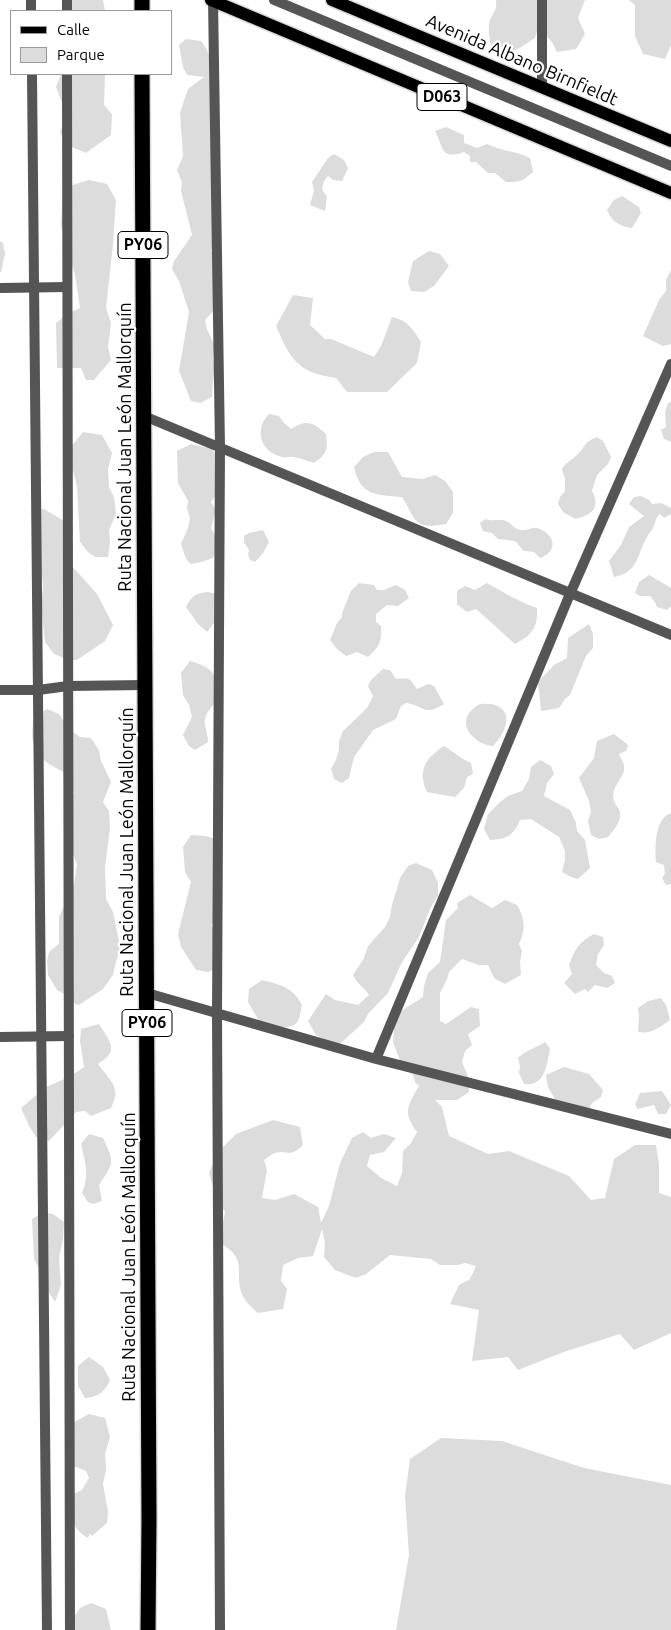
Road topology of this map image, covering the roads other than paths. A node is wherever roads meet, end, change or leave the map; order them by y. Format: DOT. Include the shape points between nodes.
graph roads {
  1 [pos="213,0"];
  2 [pos="274,0"];
  3 [pos="332,0"];
  4 [pos="542,0"];
  5 [pos="32,75"];
  6 [pos="66,75"];
  7 [pos="142,75"];
  8 [pos="542,88"];
  9 [pos="671,141"];
  10 [pos="671,166"];
  11 [pos="671,193"];
  12 [pos="34,287"];
  13 [pos="67,287"];
  14 [pos="0,288"];
  15 [pos="671,364"];
  16 [pos="144,416"];
  17 [pos="220,447"];
  18 [pos="570,594"];
  19 [pos="671,635"];
  20 [pos="145,685"];
  21 [pos="68,686"];
  22 [pos="0,690"];
  23 [pos="38,690"];
  24 [pos="147,993"];
  25 [pos="217,1012"];
  26 [pos="41,1036"];
  27 [pos="68,1036"];
  28 [pos="0,1037"];
  29 [pos="376,1059"];
  30 [pos="671,1134"];
  31 [pos="47,1630"];
  32 [pos="70,1630"];
  33 [pos="148,1630"];
  34 [pos="220,1630"];
  1 -- 11 [label="main road, D063"];
  1 -- 17 [label="street"];
  2 -- 10 [label="street"];
  3 -- 8 [label="main road, Avenida Albano Birnfieldt / D063"];
  4 -- 8 [label="street"];
  5 -- 12 [label="street"];
  6 -- 13 [label="street"];
  7 -- 16 [label="highway, Ruta Nacional Juan León Mallorquín / PY06"];
  8 -- 9 [label="main road, Avenida Albano Birnfieldt / D063"];
  12 -- 13 [label="street"];
  12 -- 14 [label="street"];
  12 -- 23 [label="street"];
  13 -- 21 [label="street"];
  15 -- 18 [label="street"];
  16 -- 17 [label="street"];
  16 -- 20 [label="highway, Ruta Nacional Juan León Mallorquín / PY06"];
  17 -- 18 [label="street"];
  17 -- 25 [label="street"];
  18 -- 19 [label="street"];
  18 -- 29 [label="street"];
  20 -- 21 [label="street"];
  20 -- 24 [label="highway, Ruta Nacional Juan León Mallorquín / PY06"];
  21 -- 23 [label="street"];
  21 -- 27 [label="street"];
  22 -- 23 [label="street"];
  23 -- 26 [label="street"];
  24 -- 25 [label="street"];
  24 -- 33 [label="highway, Ruta Nacional Juan León Mallorquín / PY06"];
  25 -- 29 [label="street"];
  25 -- 34 [label="street"];
  26 -- 27 [label="street"];
  26 -- 28 [label="street"];
  26 -- 31 [label="street"];
  27 -- 32 [label="street"];
  29 -- 30 [label="street"];
}
